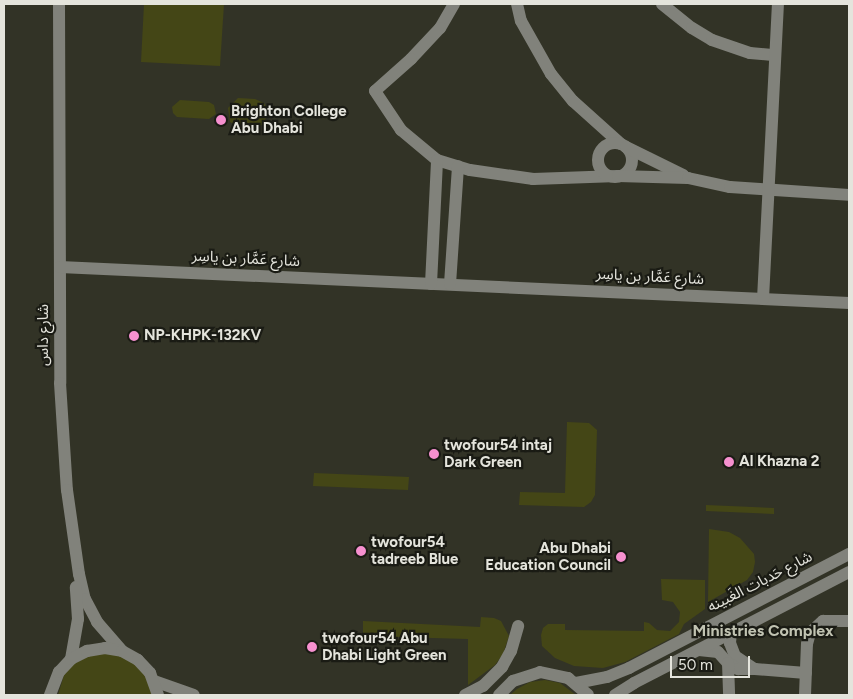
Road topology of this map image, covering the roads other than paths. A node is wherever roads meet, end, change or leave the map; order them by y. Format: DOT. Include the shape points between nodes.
graph roads {
  1 [pos="50,4"];
  2 [pos="58,4"];
  3 [pos="454,4"];
  4 [pos="517,4"];
  5 [pos="662,4"];
  6 [pos="778,4"];
  7 [pos="776,55"];
  8 [pos="588,114"];
  9 [pos="623,145"];
  10 [pos="599,154"];
  11 [pos="437,160"];
  12 [pos="458,166"];
  13 [pos="618,176"];
  14 [pos="688,178"];
  15 [pos="566,179"];
  16 [pos="768,190"];
  17 [pos="849,195"];
  18 [pos="436,207"];
  19 [pos="453,209"];
  20 [pos="60,267"];
  21 [pos="432,284"];
  22 [pos="450,284"];
  23 [pos="763,299"];
  24 [pos="849,303"];
  25 [pos="849,554"];
  26 [pos="849,572"];
  27 [pos="849,621"];
  28 [pos="518,626"];
  29 [pos="731,633"];
  30 [pos="697,650"];
  31 [pos="122,651"];
  32 [pos="71,659"];
  33 [pos="728,663"];
  34 [pos="755,669"];
  35 [pos="806,673"];
  36 [pos="154,681"];
  37 [pos="576,683"];
  38 [pos="50,695"];
  39 [pos="158,695"];
  40 [pos="194,695"];
  41 [pos="465,695"];
  42 [pos="499,695"];
  43 [pos="588,695"];
  44 [pos="614,695"];
  45 [pos="729,695"];
  46 [pos="805,695"];
  1 -- 32 [label="street, شارع داس" via="53,419 59,492 78,605"];
  2 -- 20 [label="street, شارع داس"];
  3 -- 11 [label="street" via="440,28 375,91 401,130"];
  4 -- 8 [label="street" via="525,29 551,74"];
  5 -- 7 [label="street" via="712,40 750,53"];
  6 -- 7 [label="street"];
  7 -- 16 [label="street"];
  8 -- 9 [label="street"];
  8 -- 10 [label="street" via="600,135"];
  9 -- 10 [label="street" via="606,145"];
  9 -- 13 [label="street" via="632,162 627,171"];
  9 -- 14 [label="street"];
  10 -- 13 [label="street" via="603,171"];
  10 -- 15 [label="street" via="590,168"];
  11 -- 12 [label="street"];
  11 -- 18 [label="street"];
  12 -- 15 [label="street" via="513,177"];
  12 -- 19 [label="street"];
  13 -- 14 [label="street"];
  13 -- 15 [label="street"];
  14 -- 16 [label="street" via="730,188"];
  16 -- 17 [label="street"];
  16 -- 23 [label="street"];
  18 -- 19 [label="street" via="445,203"];
  18 -- 21 [label="street"];
  19 -- 22 [label="street"];
  20 -- 21 [label="street, شارع عَمَّار بن ياسِر"];
  20 -- 31 [label="street, شارع داس" via="61,419 78,574 93,616"];
  21 -- 22 [label="street, شارع عَمَّار بن ياسِر"];
  22 -- 23 [label="street, شارع عَمَّار بن ياسِر"];
  23 -- 24 [label="street, شارع عَمَّار بن ياسِر"];
  25 -- 37 [label="street, شارع حَدبات الغَبينه" via="623,671"];
  26 -- 29 [label="street"];
  27 -- 35 [label="street" via="829,620 813,628 808,638"];
  28 -- 41 [label="street" via="511,651 502,667 483,686"];
  29 -- 30 [label="street"];
  29 -- 34 [label="street" via="730,643 735,656"];
  30 -- 33 [label="street" via="714,650"];
  30 -- 44 [label="street"];
  31 -- 32 [label="street" via="95,649"];
  31 -- 36 [label="street, شارع داس" via="145,666"];
  32 -- 38 [label="street" via="59,672"];
  33 -- 34 [label="street" via="738,670"];
  33 -- 45 [label="street"];
  34 -- 35 [label="street"];
  35 -- 46 [label="street"];
  36 -- 39 [label="street"];
  36 -- 40 [label="street"];
  37 -- 42 [label="street" via="554,673 531,674 513,681"];
  37 -- 43 [label="street"];
}
